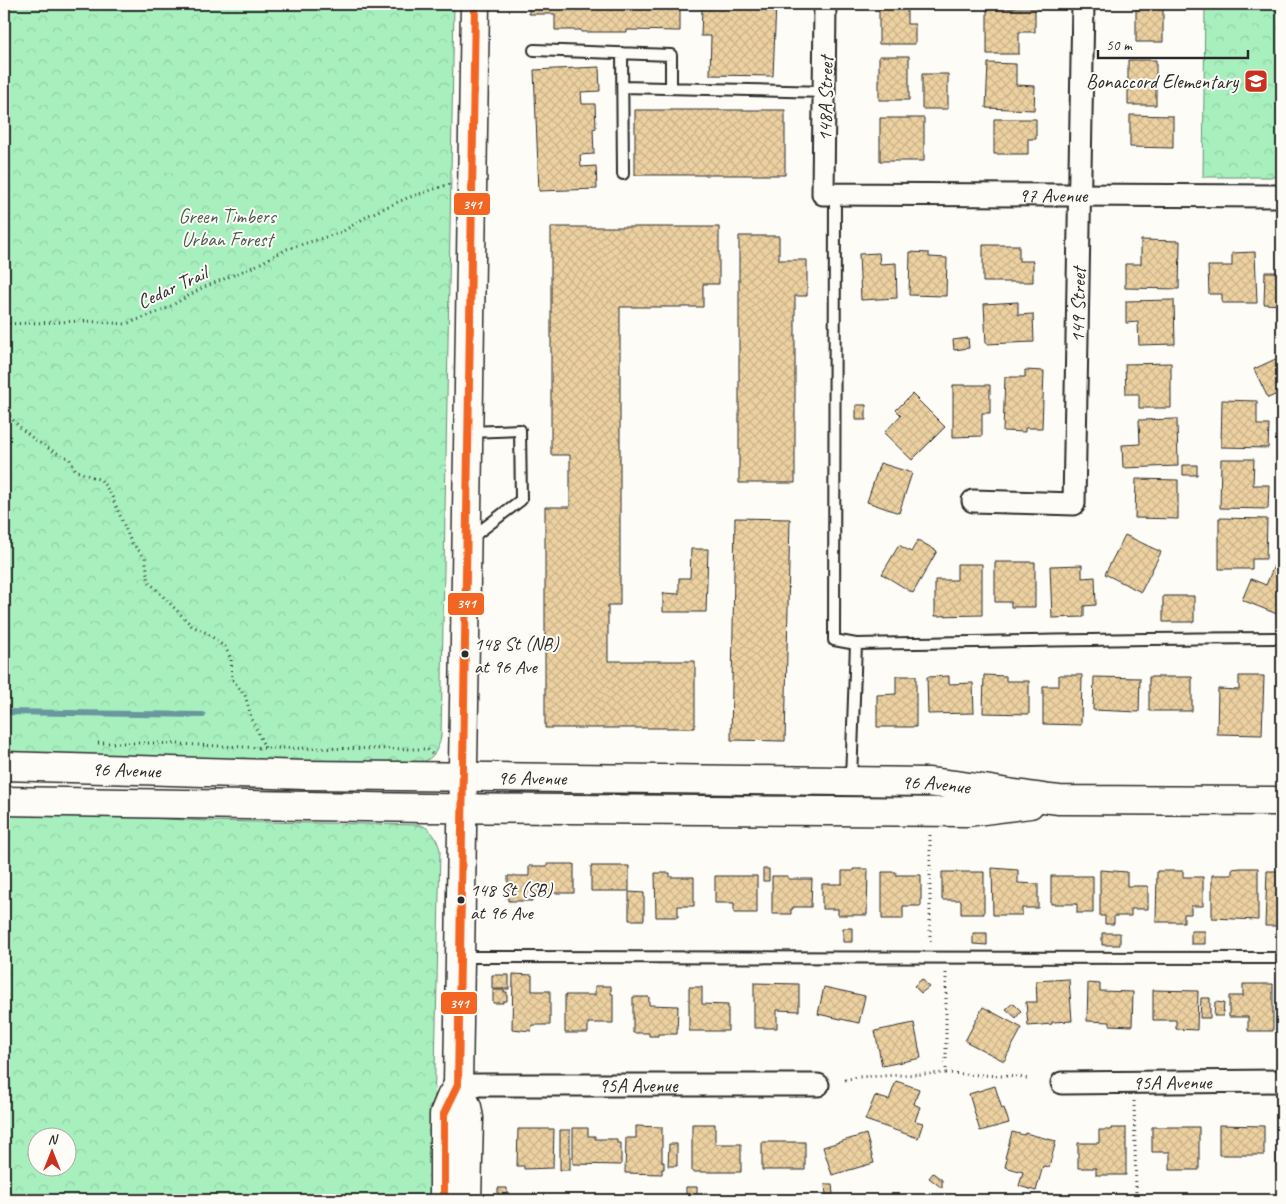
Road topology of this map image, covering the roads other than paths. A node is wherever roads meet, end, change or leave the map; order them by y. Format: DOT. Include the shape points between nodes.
graph roads {
  1 [pos="475,4"];
  2 [pos="825,4"];
  3 [pos="1083,4"];
  4 [pos="534,50"];
  5 [pos="622,53"];
  6 [pos="623,87"];
  7 [pos="671,88"];
  8 [pos="826,92"];
  9 [pos="623,174"];
  10 [pos="829,194"];
  11 [pos="1079,194"];
  12 [pos="1282,196"];
  13 [pos="469,432"];
  14 [pos="972,501"];
  15 [pos="467,542"];
  16 [pos="1282,638"];
  17 [pos="856,644"];
  18 [pos="4,766"];
  19 [pos="463,776"];
  20 [pos="851,780"];
  21 [pos="1059,800"];
  22 [pos="4,801"];
  23 [pos="1282,801"];
  24 [pos="463,808"];
  25 [pos="461,957"];
  26 [pos="1282,958"];
  27 [pos="1282,1081"];
  28 [pos="1062,1083"];
  29 [pos="458,1084"];
  30 [pos="818,1085"];
  31 [pos="444,1200"];
  32 [pos="467,1200"];
  1 -- 13 [label="main road"];
  2 -- 8 [label="street, 148A Street"];
  3 -- 11 [label="street, 149 Street"];
  4 -- 5 [label="lane"];
  5 -- 6 [label="lane"];
  5 -- 7 [label="lane" via="671,55"];
  6 -- 7 [label="lane"];
  6 -- 9 [label="lane"];
  7 -- 8 [label="lane"];
  8 -- 10 [label="street, 148A Street"];
  10 -- 11 [label="street, 97 Avenue"];
  10 -- 17 [label="lane" via="834,640"];
  11 -- 12 [label="street, 97 Avenue"];
  11 -- 14 [label="street, 149 Street" via="1074,504"];
  13 -- 15 [label="main road"];
  13 -- 15 [label="lane" via="520,430 521,500"];
  15 -- 19 [label="main road"];
  16 -- 17 [label="lane"];
  17 -- 20 [label="lane"];
  18 -- 19 [label="main road, 96 Avenue"];
  19 -- 20 [label="main road, 96 Avenue"];
  19 -- 24 [label="main road"];
  20 -- 21 [label="main road, 96 Avenue" via="970,786"];
  21 -- 23 [label="main road, 96 Avenue"];
  21 -- 24 [label="main road, 96 Avenue" via="968,812"];
  22 -- 24 [label="main road, 96 Avenue"];
  24 -- 25 [label="main road"];
  25 -- 26 [label="lane"];
  25 -- 29 [label="main road"];
  27 -- 28 [label="street, 95A Avenue"];
  29 -- 30 [label="street, 95A Avenue"];
  29 -- 31 [label="main road" via="444,1114"];
  29 -- 32 [label="main road" via="469,1118"];
}
